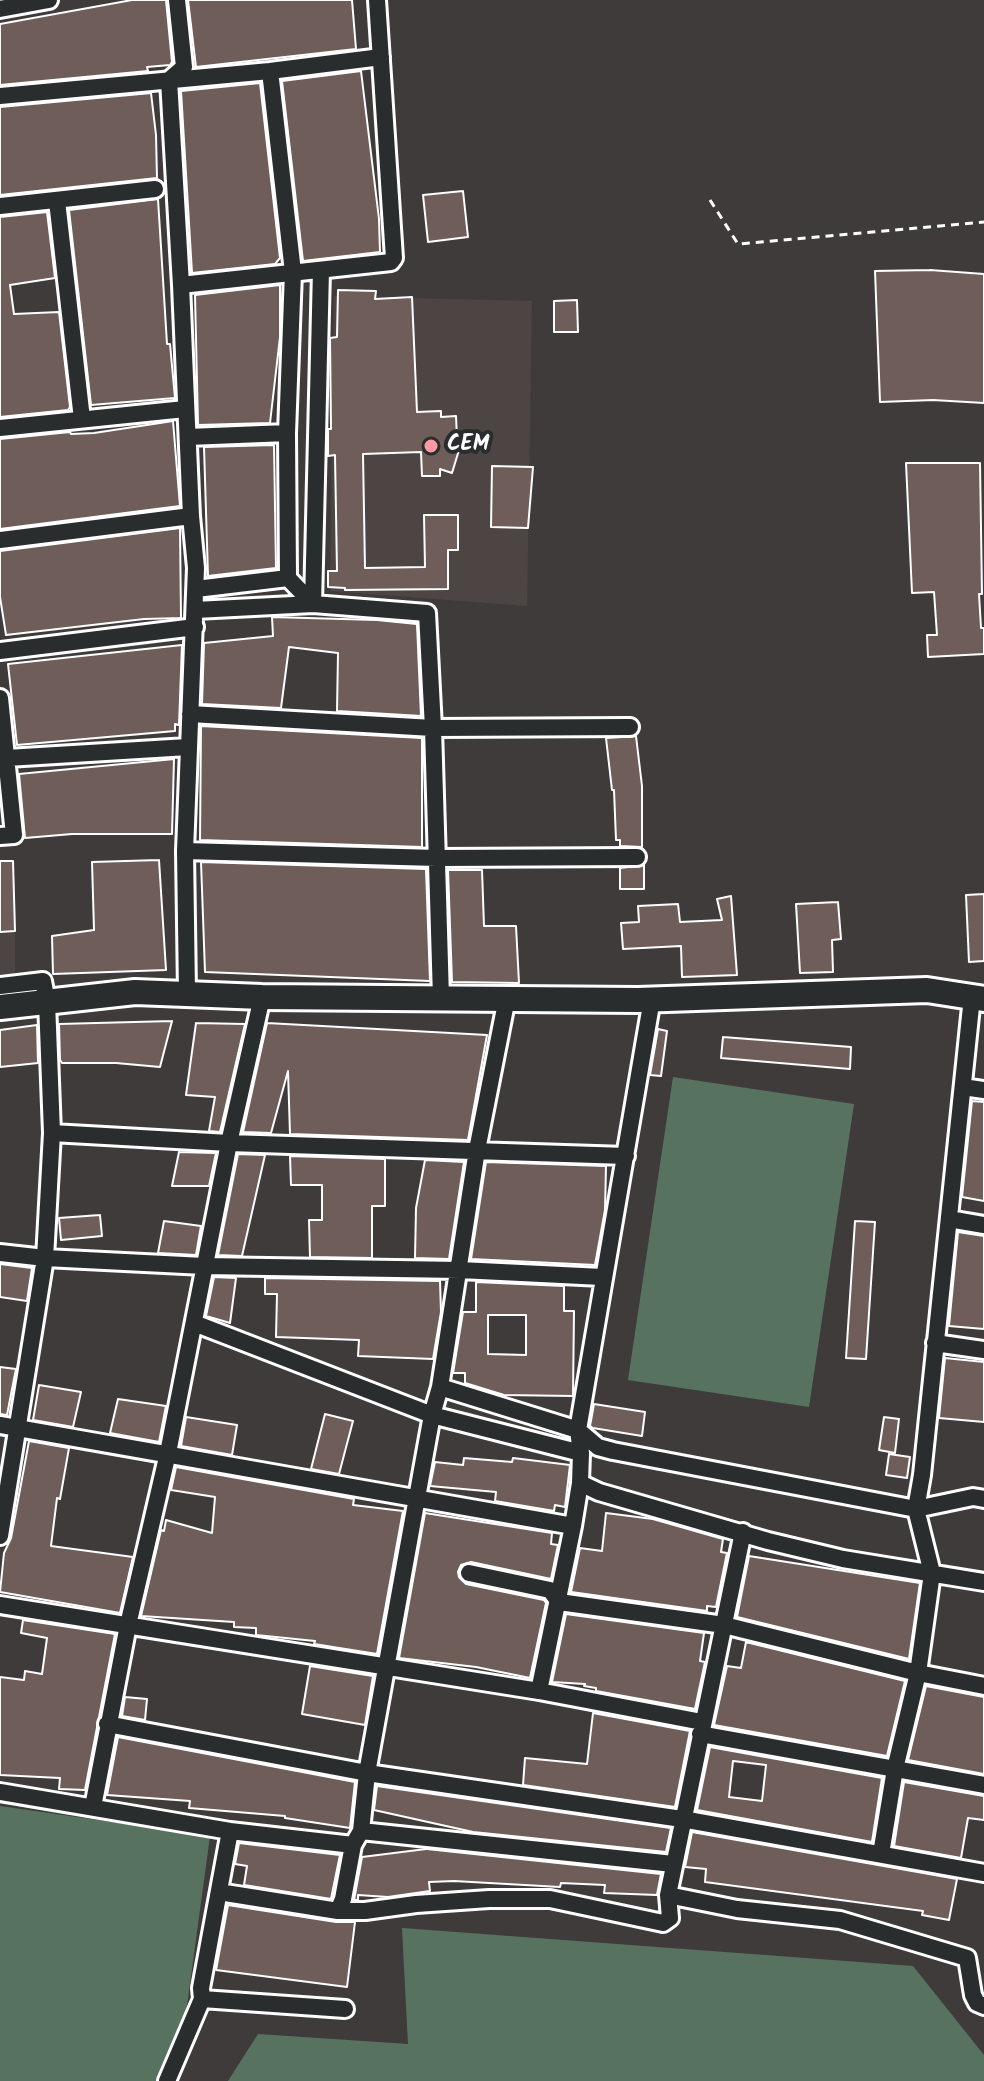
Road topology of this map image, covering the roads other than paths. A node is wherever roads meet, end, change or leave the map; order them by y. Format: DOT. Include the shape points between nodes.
graph roads {
  1 [pos="49,0"];
  2 [pos="177,0"];
  3 [pos="377,0"];
  4 [pos="0,9"];
  5 [pos="381,57"];
  6 [pos="270,71"];
  7 [pos="169,80"];
  8 [pos="0,96"];
  9 [pos="155,189"];
  10 [pos="57,201"];
  11 [pos="0,206"];
  12 [pos="321,270"];
  13 [pos="293,272"];
  14 [pos="181,285"];
  15 [pos="185,409"];
  16 [pos="82,419"];
  17 [pos="0,428"];
  18 [pos="287,433"];
  19 [pos="188,437"];
  20 [pos="191,516"];
  21 [pos="0,540"];
  22 [pos="288,578"];
  23 [pos="196,589"];
  24 [pos="313,604"];
  25 [pos="195,619"];
  26 [pos="0,651"];
  27 [pos="0,698"];
  28 [pos="190,714"];
  29 [pos="630,727"];
  30 [pos="433,728"];
  31 [pos="188,747"];
  32 [pos="7,758"];
  33 [pos="0,836"];
  34 [pos="185,851"];
  35 [pos="637,857"];
  36 [pos="437,858"];
  37 [pos="0,986"];
  38 [pos="187,993"];
  39 [pos="262,997"];
  40 [pos="441,998"];
  41 [pos="507,998"];
  42 [pos="978,998"];
  43 [pos="652,999"];
  44 [pos="47,1002"];
  45 [pos="0,1007"];
  46 [pos="963,1087"];
  47 [pos="984,1090"];
  48 [pos="52,1133"];
  49 [pos="229,1143"];
  50 [pos="477,1150"];
  51 [pos="626,1156"];
  52 [pos="949,1219"];
  53 [pos="984,1225"];
  54 [pos="0,1253"];
  55 [pos="45,1258"];
  56 [pos="204,1266"];
  57 [pos="460,1270"];
  58 [pos="602,1277"];
  59 [pos="194,1323"];
  60 [pos="935,1343"];
  61 [pos="984,1350"];
  62 [pos="440,1387"];
  63 [pos="432,1415"];
  64 [pos="8,1426"];
  65 [pos="578,1430"];
  66 [pos="168,1453"];
  67 [pos="581,1453"];
  68 [pos="580,1483"];
  69 [pos="418,1497"];
  70 [pos="984,1499"];
  71 [pos="916,1509"];
  72 [pos="573,1526"];
  73 [pos="0,1530"];
  74 [pos="743,1532"];
  75 [pos="0,1536"];
  76 [pos="469,1573"];
  77 [pos="932,1573"];
  78 [pos="984,1582"];
  79 [pos="559,1602"];
  80 [pos="0,1605"];
  81 [pos="128,1625"];
  82 [pos="724,1625"];
  83 [pos="387,1667"];
  84 [pos="918,1673"];
  85 [pos="984,1686"];
  86 [pos="539,1691"];
  87 [pos="107,1724"];
  88 [pos="701,1728"];
  89 [pos="895,1769"];
  90 [pos="367,1773"];
  91 [pos="984,1785"];
  92 [pos="0,1792"];
  93 [pos="93,1807"];
  94 [pos="682,1819"];
  95 [pos="230,1831"];
  96 [pos="357,1838"];
  97 [pos="881,1854"];
  98 [pos="673,1864"];
  99 [pos="984,1873"];
  100 [pos="219,1892"];
  101 [pos="668,1895"];
  102 [pos="338,1911"];
  103 [pos="202,1999"];
  104 [pos="984,2006"];
  105 [pos="345,2009"];
  106 [pos="167,2081"];
  1 -- 4 [label="street"];
  2 -- 7 [label="street" via="184,67"];
  3 -- 5 [label="street"];
  5 -- 6 [label="street"];
  5 -- 12 [label="street" via="394,258"];
  6 -- 7 [label="street"];
  6 -- 13 [label="street"];
  7 -- 8 [label="street"];
  7 -- 14 [label="street"];
  9 -- 10 [label="street"];
  10 -- 11 [label="street"];
  10 -- 16 [label="street"];
  12 -- 13 [label="street"];
  12 -- 24 [label="street"];
  13 -- 14 [label="street"];
  13 -- 18 [label="street"];
  14 -- 15 [label="street"];
  15 -- 16 [label="street"];
  15 -- 19 [label="street"];
  16 -- 17 [label="street"];
  18 -- 19 [label="street"];
  18 -- 22 [label="street"];
  19 -- 20 [label="street"];
  20 -- 21 [label="street"];
  20 -- 23 [label="street"];
  22 -- 23 [label="street"];
  22 -- 24 [label="street"];
  23 -- 25 [label="street"];
  24 -- 25 [label="street"];
  24 -- 30 [label="street" via="427,613"];
  25 -- 26 [label="street"];
  25 -- 28 [label="street"];
  27 -- 32 [label="street"];
  28 -- 30 [label="street"];
  28 -- 31 [label="street"];
  29 -- 30 [label="street"];
  30 -- 36 [label="street"];
  31 -- 32 [label="street"];
  31 -- 34 [label="street"];
  32 -- 33 [label="street" via="14,835"];
  34 -- 36 [label="street"];
  34 -- 38 [label="street"];
  35 -- 36 [label="street"];
  36 -- 40 [label="street"];
  37 -- 44 [label="street" via="43,981"];
  38 -- 39 [label="main road"];
  38 -- 44 [label="main road" via="135,992"];
  39 -- 40 [label="main road"];
  39 -- 49 [label="street"];
  40 -- 41 [label="main road"];
  41 -- 43 [label="main road"];
  41 -- 50 [label="street"];
  42 -- 43 [label="main road" via="927,990"];
  42 -- 46 [label="street"];
  43 -- 51 [label="street"];
  44 -- 45 [label="main road"];
  44 -- 48 [label="street"];
  46 -- 47 [label="street"];
  46 -- 52 [label="street"];
  48 -- 49 [label="street"];
  48 -- 55 [label="street"];
  49 -- 50 [label="street"];
  49 -- 56 [label="street"];
  50 -- 51 [label="street"];
  50 -- 57 [label="street"];
  51 -- 58 [label="street"];
  52 -- 53 [label="street"];
  52 -- 60 [label="street"];
  54 -- 55 [label="street"];
  55 -- 56 [label="street"];
  55 -- 64 [label="street"];
  56 -- 57 [label="street"];
  56 -- 59 [label="street"];
  57 -- 58 [label="street"];
  57 -- 62 [label="street"];
  58 -- 65 [label="street"];
  59 -- 63 [label="street"];
  59 -- 66 [label="street"];
  60 -- 61 [label="street"];
  60 -- 71 [label="street"];
  62 -- 63 [label="street"];
  62 -- 65 [label="street"];
  63 -- 67 [label="street"];
  63 -- 69 [label="street"];
  64 -- 66 [label="street"];
  64 -- 73 [label="street"];
  65 -- 67 [label="street"];
  65 -- 71 [label="street" via="598,1447 613,1451"];
  66 -- 69 [label="street"];
  66 -- 81 [label="street"];
  67 -- 68 [label="street"];
  68 -- 72 [label="street"];
  68 -- 74 [label="street"];
  69 -- 72 [label="street"];
  69 -- 83 [label="street"];
  70 -- 71 [label="street"];
  71 -- 77 [label="street"];
  72 -- 79 [label="street"];
  73 -- 75 [label="street"];
  74 -- 77 [label="street" via="843,1559"];
  74 -- 82 [label="street"];
  76 -- 79 [label="street" via="550,1590"];
  77 -- 78 [label="street"];
  77 -- 84 [label="street"];
  79 -- 82 [label="street"];
  79 -- 86 [label="street"];
  80 -- 81 [label="street"];
  81 -- 83 [label="street"];
  81 -- 87 [label="street"];
  82 -- 84 [label="street"];
  82 -- 88 [label="street"];
  83 -- 86 [label="street"];
  83 -- 90 [label="street"];
  84 -- 85 [label="street"];
  84 -- 89 [label="street"];
  86 -- 88 [label="street"];
  87 -- 90 [label="street"];
  87 -- 93 [label="street"];
  88 -- 89 [label="street"];
  88 -- 94 [label="street"];
  89 -- 91 [label="street"];
  89 -- 97 [label="street"];
  90 -- 94 [label="street"];
  90 -- 96 [label="street"];
  92 -- 93 [label="street"];
  93 -- 95 [label="street"];
  94 -- 97 [label="street"];
  94 -- 98 [label="street"];
  95 -- 96 [label="street"];
  95 -- 100 [label="street"];
  96 -- 98 [label="street"];
  96 -- 102 [label="street"];
  97 -- 99 [label="street"];
  98 -- 101 [label="street"];
  100 -- 102 [label="street"];
  100 -- 103 [label="street"];
  101 -- 102 [label="street" via="670,1918 663,1923 550,1899"];
  101 -- 104 [label="street" via="840,1920 967,1958 973,1995"];
  103 -- 105 [label="street"];
  103 -- 106 [label="street"];
}
